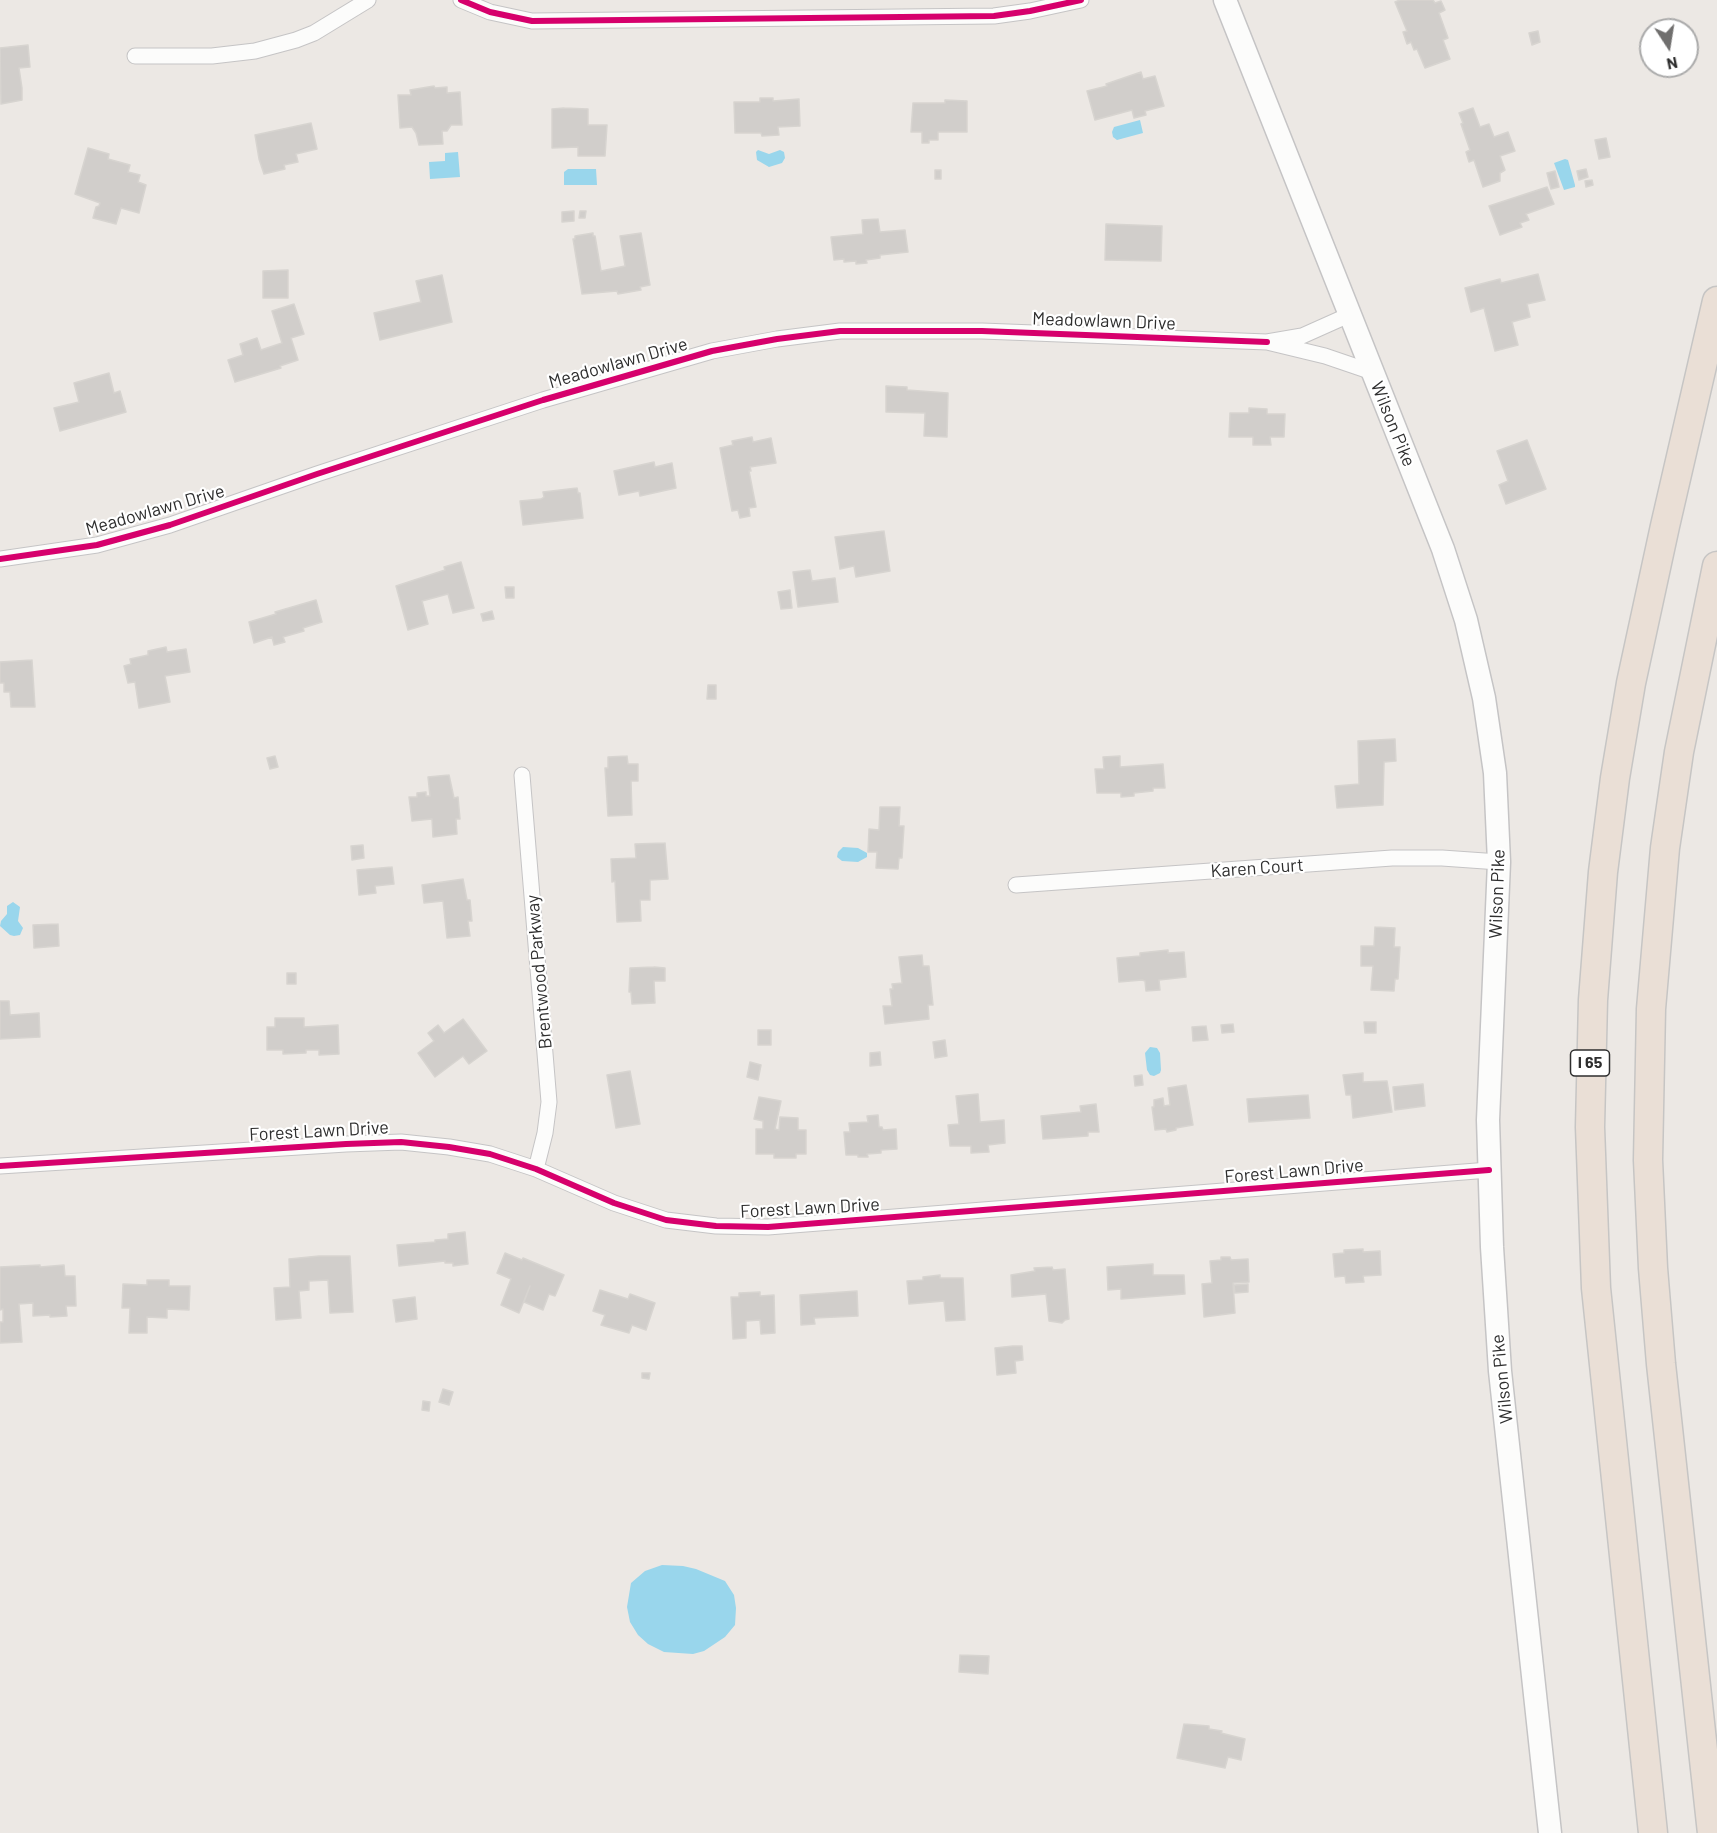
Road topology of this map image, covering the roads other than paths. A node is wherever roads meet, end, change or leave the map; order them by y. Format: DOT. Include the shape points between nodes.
graph roads {
  1 [pos="368,0"];
  2 [pos="461,0"];
  3 [pos="1081,0"];
  4 [pos="1225,0"];
  5 [pos="135,56"];
  6 [pos="1717,302"];
  7 [pos="1349,315"];
  8 [pos="1267,342"];
  9 [pos="1372,372"];
  10 [pos="0,559"];
  11 [pos="1717,566"];
  12 [pos="522,776"];
  13 [pos="1499,862"];
  14 [pos="1016,885"];
  15 [pos="0,1166"];
  16 [pos="536,1168"];
  17 [pos="1489,1170"];
  18 [pos="1550,1833"];
  19 [pos="1653,1833"];
  20 [pos="1712,1833"];
  1 -- 5 [label="street" via="314,33 255,51 212,56"];
  2 -- 3 [label="street" via="490,12 532,21 994,16"];
  4 -- 7 [label="main road, Wilson Pike"];
  6 -- 19 [label="highway, I 65" via="1662,536 1628,704 1603,872 1592,1010 1590,1127 1596,1288"];
  7 -- 8 [label="street, Meadowlawn Drive" via="1302,336"];
  7 -- 9 [label="main road, Wilson Pike"];
  8 -- 9 [label="street, Meadowlawn Drive"];
  8 -- 10 [label="street, Meadowlawn Drive" via="982,331 840,331 777,339 712,351 543,400 170,525 97,544"];
  9 -- 13 [label="main road, Wilson Pike" via="1443,549 1466,620 1493,751"];
  11 -- 20 [label="highway" via="1688,700 1669,815 1652,999 1648,1139 1661,1364"];
  12 -- 16 [label="street, Brentwood Parkway" via="549,1102"];
  13 -- 14 [label="street, Karen Court" via="1392,858"];
  13 -- 17 [label="main road, Wilson Pike"];
  15 -- 16 [label="street, Forest Lawn Drive" via="401,1142 474,1151"];
  16 -- 17 [label="street, Forest Lawn Drive" via="651,1216 686,1223 750,1227 791,1227"];
  17 -- 18 [label="main road, Wilson Pike" via="1500,1371"];
}
